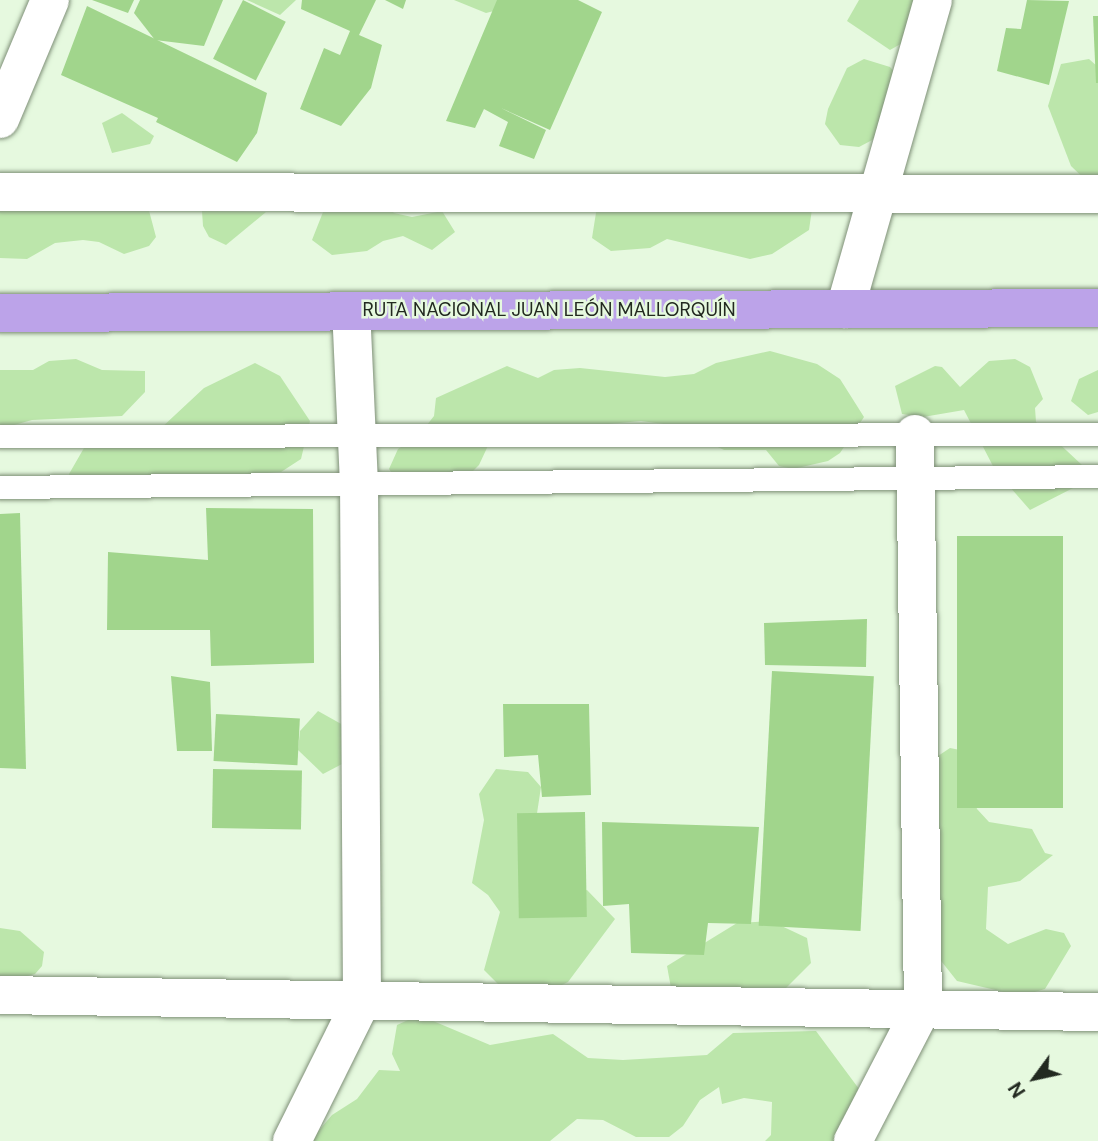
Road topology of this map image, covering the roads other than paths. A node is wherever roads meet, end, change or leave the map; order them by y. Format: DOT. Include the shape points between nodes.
graph roads {
  1 [pos="50,0"];
  2 [pos="933,0"];
  3 [pos="0,119"];
  4 [pos="0,192"];
  5 [pos="1098,194"];
  6 [pos="876,196"];
  7 [pos="1098,308"];
  8 [pos="845,309"];
  9 [pos="351,311"];
  10 [pos="0,313"];
  11 [pos="1098,434"];
  12 [pos="915,435"];
  13 [pos="0,436"];
  14 [pos="353,436"];
  15 [pos="1098,476"];
  16 [pos="915,478"];
  17 [pos="359,484"];
  18 [pos="0,487"];
  19 [pos="0,995"];
  20 [pos="362,1000"];
  21 [pos="923,1006"];
  22 [pos="1098,1012"];
  23 [pos="292,1141"];
  24 [pos="853,1141"];
  1 -- 3 [label="street"];
  2 -- 6 [label="street"];
  4 -- 6 [label="street"];
  5 -- 6 [label="street"];
  6 -- 8 [label="street"];
  7 -- 8 [label="highway, RUTA NACIONAL JUAN LEÓN MALLORQUÍN"];
  8 -- 9 [label="highway, RUTA NACIONAL JUAN LEÓN MALLORQUÍN"];
  9 -- 10 [label="highway, RUTA NACIONAL JUAN LEÓN MALLORQUÍN"];
  9 -- 14 [label="street"];
  11 -- 12 [label="lane"];
  12 -- 14 [label="lane"];
  12 -- 16 [label="street"];
  13 -- 14 [label="lane"];
  14 -- 17 [label="street"];
  15 -- 16 [label="lane"];
  16 -- 17 [label="lane"];
  16 -- 21 [label="street"];
  17 -- 18 [label="lane"];
  17 -- 20 [label="street"];
  19 -- 20 [label="street"];
  20 -- 21 [label="street"];
  20 -- 23 [label="street"];
  21 -- 22 [label="street"];
  21 -- 24 [label="street"];
}
